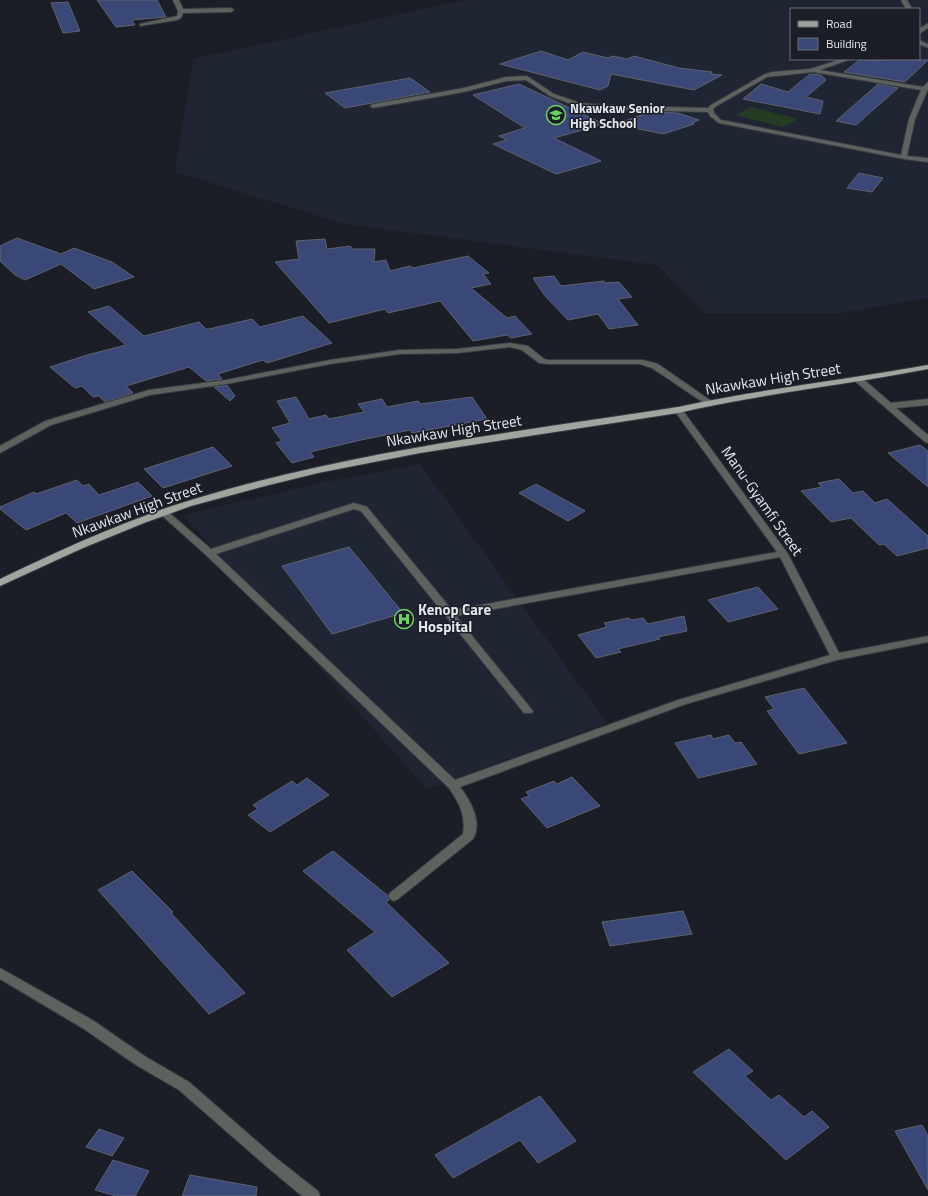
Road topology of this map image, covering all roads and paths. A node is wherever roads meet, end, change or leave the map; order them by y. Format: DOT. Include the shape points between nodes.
graph roads {
  1 [pos="176,0"];
  2 [pos="232,10"];
  3 [pos="182,11"];
  4 [pos="142,25"];
  5 [pos="928,25"];
  6 [pos="920,30"];
  7 [pos="845,60"];
  8 [pos="811,71"];
  9 [pos="926,86"];
  10 [pos="373,106"];
  11 [pos="710,110"];
  12 [pos="904,157"];
  13 [pos="928,160"];
  14 [pos="928,367"];
  15 [pos="859,380"];
  16 [pos="928,402"];
  17 [pos="710,403"];
  18 [pos="889,406"];
  19 [pos="678,410"];
  20 [pos="928,440"];
  21 [pos="0,450"];
  22 [pos="163,512"];
  23 [pos="209,553"];
  24 [pos="783,554"];
  25 [pos="0,583"];
  26 [pos="449,614"];
  27 [pos="928,639"];
  28 [pos="836,657"];
  29 [pos="528,711"];
  30 [pos="453,785"];
  31 [pos="394,896"];
  32 [pos="0,973"];
  33 [pos="313,1196"];
  1 -- 3 [label="street"];
  2 -- 3 [label="street"];
  3 -- 4 [label="street" via="175,19"];
  5 -- 6 [label="street"];
  7 -- 8 [label="street"];
  8 -- 9 [label="street"];
  8 -- 11 [label="street" via="765,76"];
  9 -- 12 [label="street" via="918,99 910,122"];
  10 -- 11 [label="street" via="464,90 506,79 527,78 552,95 579,105"];
  11 -- 12 [label="street" via="719,121"];
  12 -- 13 [label="street"];
  14 -- 15 [label="main road, Nkawkaw High Street"];
  15 -- 17 [label="main road, Nkawkaw High Street"];
  15 -- 18 [label="street"];
  16 -- 18 [label="street"];
  17 -- 19 [label="main road, Nkawkaw High Street"];
  17 -- 21 [label="street" via="649,364 548,362 542,361 525,348 510,344 457,351 372,355 233,381 163,390 48,423"];
  18 -- 20 [label="street"];
  19 -- 22 [label="main road, Nkawkaw High Street" via="353,463 211,497"];
  19 -- 24 [label="street, Manu-Gyamfi Street"];
  22 -- 23 [label="street"];
  22 -- 25 [label="main road, Nkawkaw High Street" via="94,539"];
  23 -- 26 [label="street" via="354,506 359,507 364,509"];
  23 -- 30 [label="street"];
  24 -- 26 [label="street"];
  24 -- 28 [label="street, Manu-Gyamfi Street"];
  26 -- 29 [label="street"];
  27 -- 28 [label="street"];
  28 -- 30 [label="street" via="682,702"];
  30 -- 31 [label="street" via="468,806 471,824 469,836"];
  32 -- 33 [label="street" via="89,1025 141,1061 184,1086"];
}
